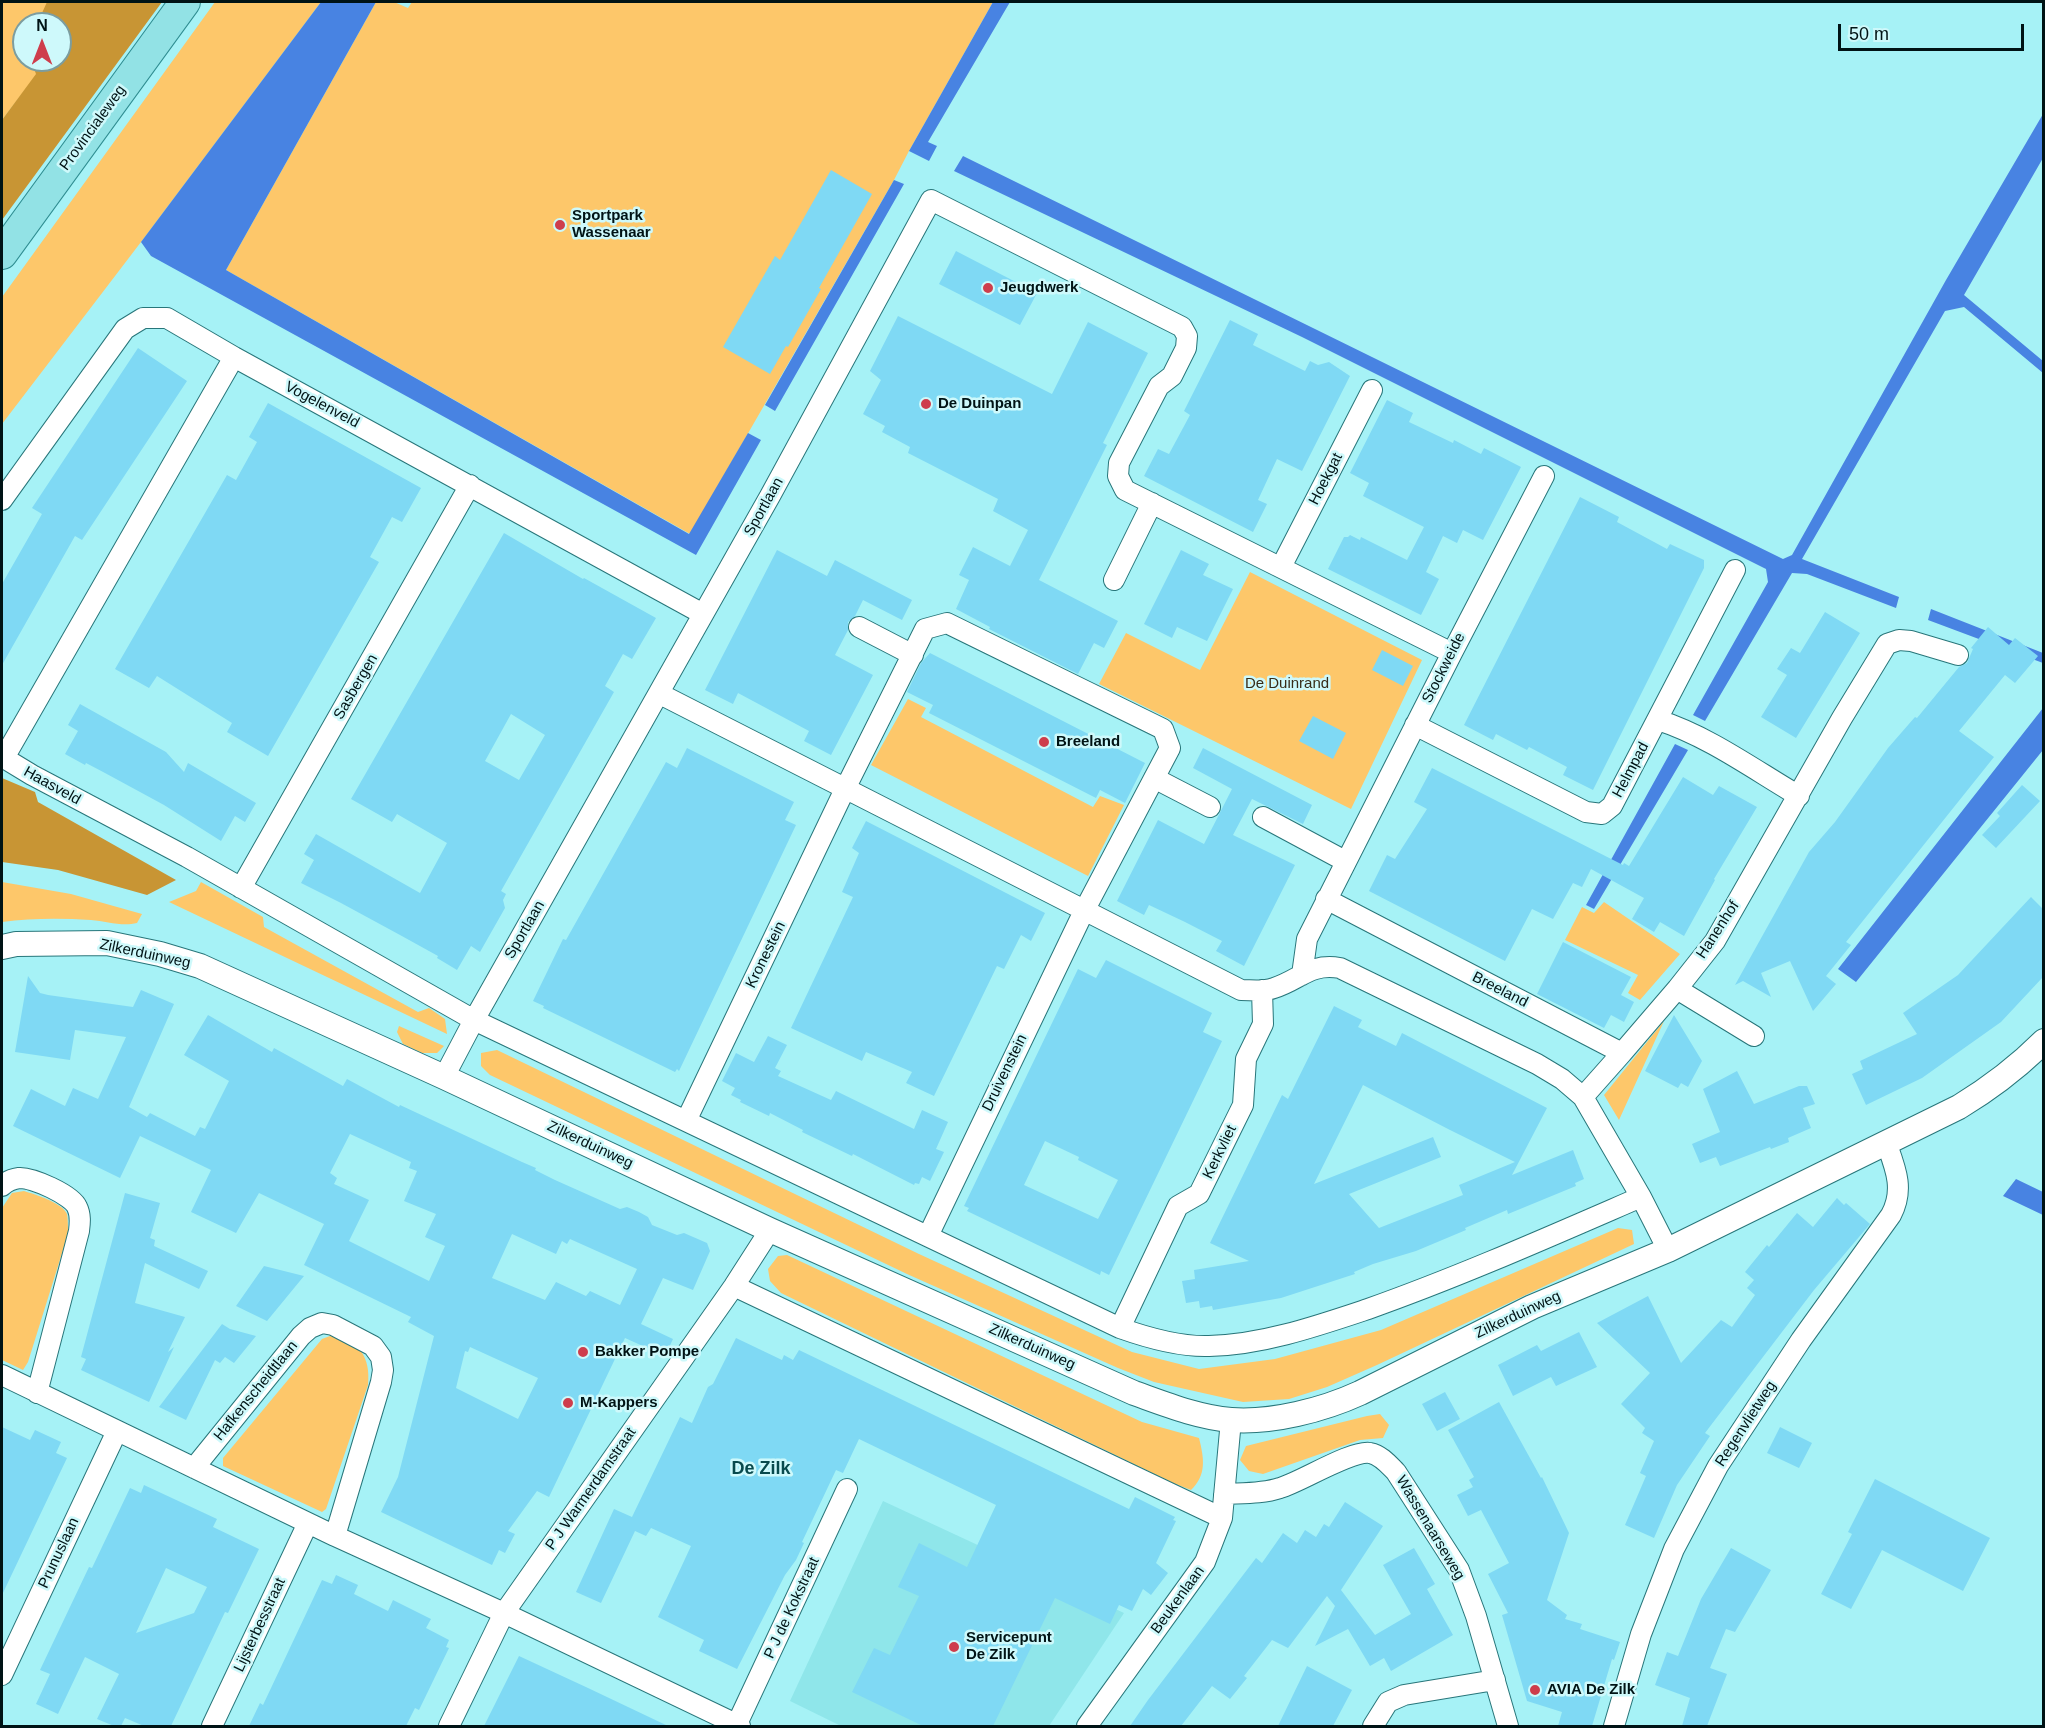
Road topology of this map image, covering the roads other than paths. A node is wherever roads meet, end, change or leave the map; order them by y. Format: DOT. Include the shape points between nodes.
graph roads {
  1 [pos="185,2"];
  2 [pos="2,254"];
  3 [pos="234,357"];
  4 [pos="1372,390"];
  5 [pos="1544,476"];
  6 [pos="470,485"];
  7 [pos="2,500"];
  8 [pos="1152,503"];
  9 [pos="1281,567"];
  10 [pos="1735,570"];
  11 [pos="1114,580"];
  12 [pos="703,614"];
  13 [pos="859,627"];
  14 [pos="1452,652"];
  15 [pos="913,655"];
  16 [pos="1958,655"];
  17 [pos="660,694"];
  18 [pos="1658,720"];
  19 [pos="1415,725"];
  20 [pos="1154,778"];
  21 [pos="845,789"];
  22 [pos="1798,796"];
  23 [pos="1210,807"];
  24 [pos="1263,817"];
  25 [pos="1345,861"];
  26 [pos="241,888"];
  27 [pos="1326,899"];
  28 [pos="1084,911"];
  29 [pos="2,947"];
  30 [pos="1302,975"];
  31 [pos="1677,989"];
  32 [pos="1262,990"];
  33 [pos="474,1020"];
  34 [pos="1755,1036"];
  35 [pos="2043,1041"];
  36 [pos="1622,1053"];
  37 [pos="444,1077"];
  38 [pos="1583,1097"];
  39 [pos="686,1121"];
  40 [pos="1886,1142"];
  41 [pos="2,1186"];
  42 [pos="1641,1197"];
  43 [pos="770,1230"];
  44 [pos="928,1236"];
  45 [pos="1668,1250"];
  46 [pos="734,1286"];
  47 [pos="1120,1328"];
  48 [pos="2,1375"];
  49 [pos="37,1393"];
  50 [pos="1231,1420"];
  51 [pos="117,1431"];
  52 [pos="194,1468"];
  53 [pos="848,1489"];
  54 [pos="1224,1494"];
  55 [pos="1222,1518"];
  56 [pos="308,1523"];
  57 [pos="335,1536"];
  58 [pos="504,1613"];
  59 [pos="2,1675"];
  60 [pos="1495,1680"];
  61 [pos="212,1726"];
  62 [pos="448,1726"];
  63 [pos="738,1726"];
  64 [pos="1087,1726"];
  65 [pos="1373,1726"];
  66 [pos="1508,1726"];
  67 [pos="1614,1726"];
  1 -- 2 [label="main road, Provincialeweg"];
  3 -- 6 [label="street, Vogelenveld"];
  3 -- 7 [label="street, Vogelenveld" via="167,318 143,318 125,329"];
  3 -- 26 [label="street, Haasveld" via="3,758"];
  4 -- 9 [label="street, Hoekgat"];
  5 -- 14 [label="street, Stockweide"];
  6 -- 12 [label="street, Vogelenveld"];
  6 -- 26 [label="street, Sasbergen"];
  8 -- 9 [label="street"];
  8 -- 11 [label="street"];
  8 -- 12 [label="street, Sportlaan" via="1125,490 1118,476 1119,463 1159,386 1172,376 1186,348 1187,336 1182,327 931,200"];
  9 -- 14 [label="street"];
  10 -- 18 [label="street, Helmpad"];
  12 -- 17 [label="street, Sportlaan"];
  13 -- 15 [label="street"];
  14 -- 19 [label="street, Stockweide"];
  15 -- 20 [label="street" via="925,629 947,623 1163,729 1170,748"];
  15 -- 21 [label="street"];
  16 -- 22 [label="street, Hanenhof" via="1911,641 1887,644"];
  17 -- 21 [label="street"];
  17 -- 33 [label="street, Sportlaan"];
  18 -- 19 [label="street, Helmpad" via="1612,806 1602,814 1586,812"];
  18 -- 22 [label="street" via="1681,727"];
  19 -- 25 [label="street, Stockweide"];
  20 -- 23 [label="street"];
  20 -- 28 [label="street"];
  21 -- 28 [label="street"];
  21 -- 39 [label="street, Kronestein"];
  22 -- 31 [label="street, Hanenhof" via="1714,941"];
  24 -- 25 [label="street"];
  25 -- 27 [label="street"];
  26 -- 33 [label="street, Haasveld"];
  27 -- 30 [label="street" via="1306,939"];
  27 -- 36 [label="street, Breeland"];
  28 -- 32 [label="street" via="1241,990"];
  28 -- 44 [label="street, Druivenstein"];
  29 -- 37 [label="street, Zilkerduinweg" via="107,943 201,966"];
  30 -- 32 [label="street"];
  30 -- 38 [label="street" via="1317,967 1340,968 1537,1064"];
  31 -- 34 [label="street"];
  31 -- 36 [label="street, Hanenhof"];
  32 -- 47 [label="street, Kerkvliet" via="1263,1024 1246,1059 1244,1105 1199,1194 1178,1206"];
  33 -- 37 [label="street, Sportlaan"];
  33 -- 39 [label="street"];
  35 -- 40 [label="street, Zilkerduinweg" via="1991,1088"];
  36 -- 38 [label="street"];
  37 -- 43 [label="street, Zilkerduinweg"];
  38 -- 42 [label="street"];
  39 -- 44 [label="street"];
  40 -- 45 [label="street, Zilkerduinweg"];
  40 -- 67 [label="street, Regenvlietweg" via="1898,1174 1897,1204 1718,1466 1674,1549 1641,1634"];
  41 -- 49 [label="street" via="19,1178 31,1179 68,1196 77,1206 80,1219"];
  42 -- 45 [label="street"];
  42 -- 47 [label="street" via="1433,1286 1317,1326 1254,1341 1208,1346 1148,1338"];
  43 -- 46 [label="street, P J Warmerdamstraat"];
  43 -- 50 [label="street, Zilkerduinweg" via="1134,1393 1187,1412"];
  44 -- 47 [label="street"];
  45 -- 50 [label="street, Zilkerduinweg" via="1532,1307 1355,1395 1281,1417"];
  46 -- 55 [label="street"];
  46 -- 58 [label="street, P J Warmerdamstraat"];
  48 -- 49 [label="street"];
  49 -- 51 [label="street"];
  50 -- 54 [label="street, Beukenlaan"];
  51 -- 52 [label="street"];
  51 -- 59 [label="street, Prunuslaan"];
  52 -- 56 [label="street"];
  52 -- 57 [label="street, Hafkenscheidtlaan" via="301,1336 322,1323 333,1326 373,1346 383,1370"];
  53 -- 63 [label="street, P J de Kokstraat"];
  54 -- 55 [label="street, Beukenlaan"];
  54 -- 60 [label="street, Wassenaarseweg" via="1280,1488 1370,1453 1385,1460 1459,1570"];
  55 -- 64 [label="street, Beukenlaan" via="1205,1562"];
  56 -- 57 [label="street"];
  56 -- 61 [label="street, Lijsterbesstraat"];
  57 -- 58 [label="street"];
  58 -- 62 [label="street, P J Warmerdamstraat"];
  58 -- 63 [label="street"];
  60 -- 65 [label="street" via="1404,1695 1388,1702"];
  60 -- 66 [label="street, Wassenaarseweg"];
}
